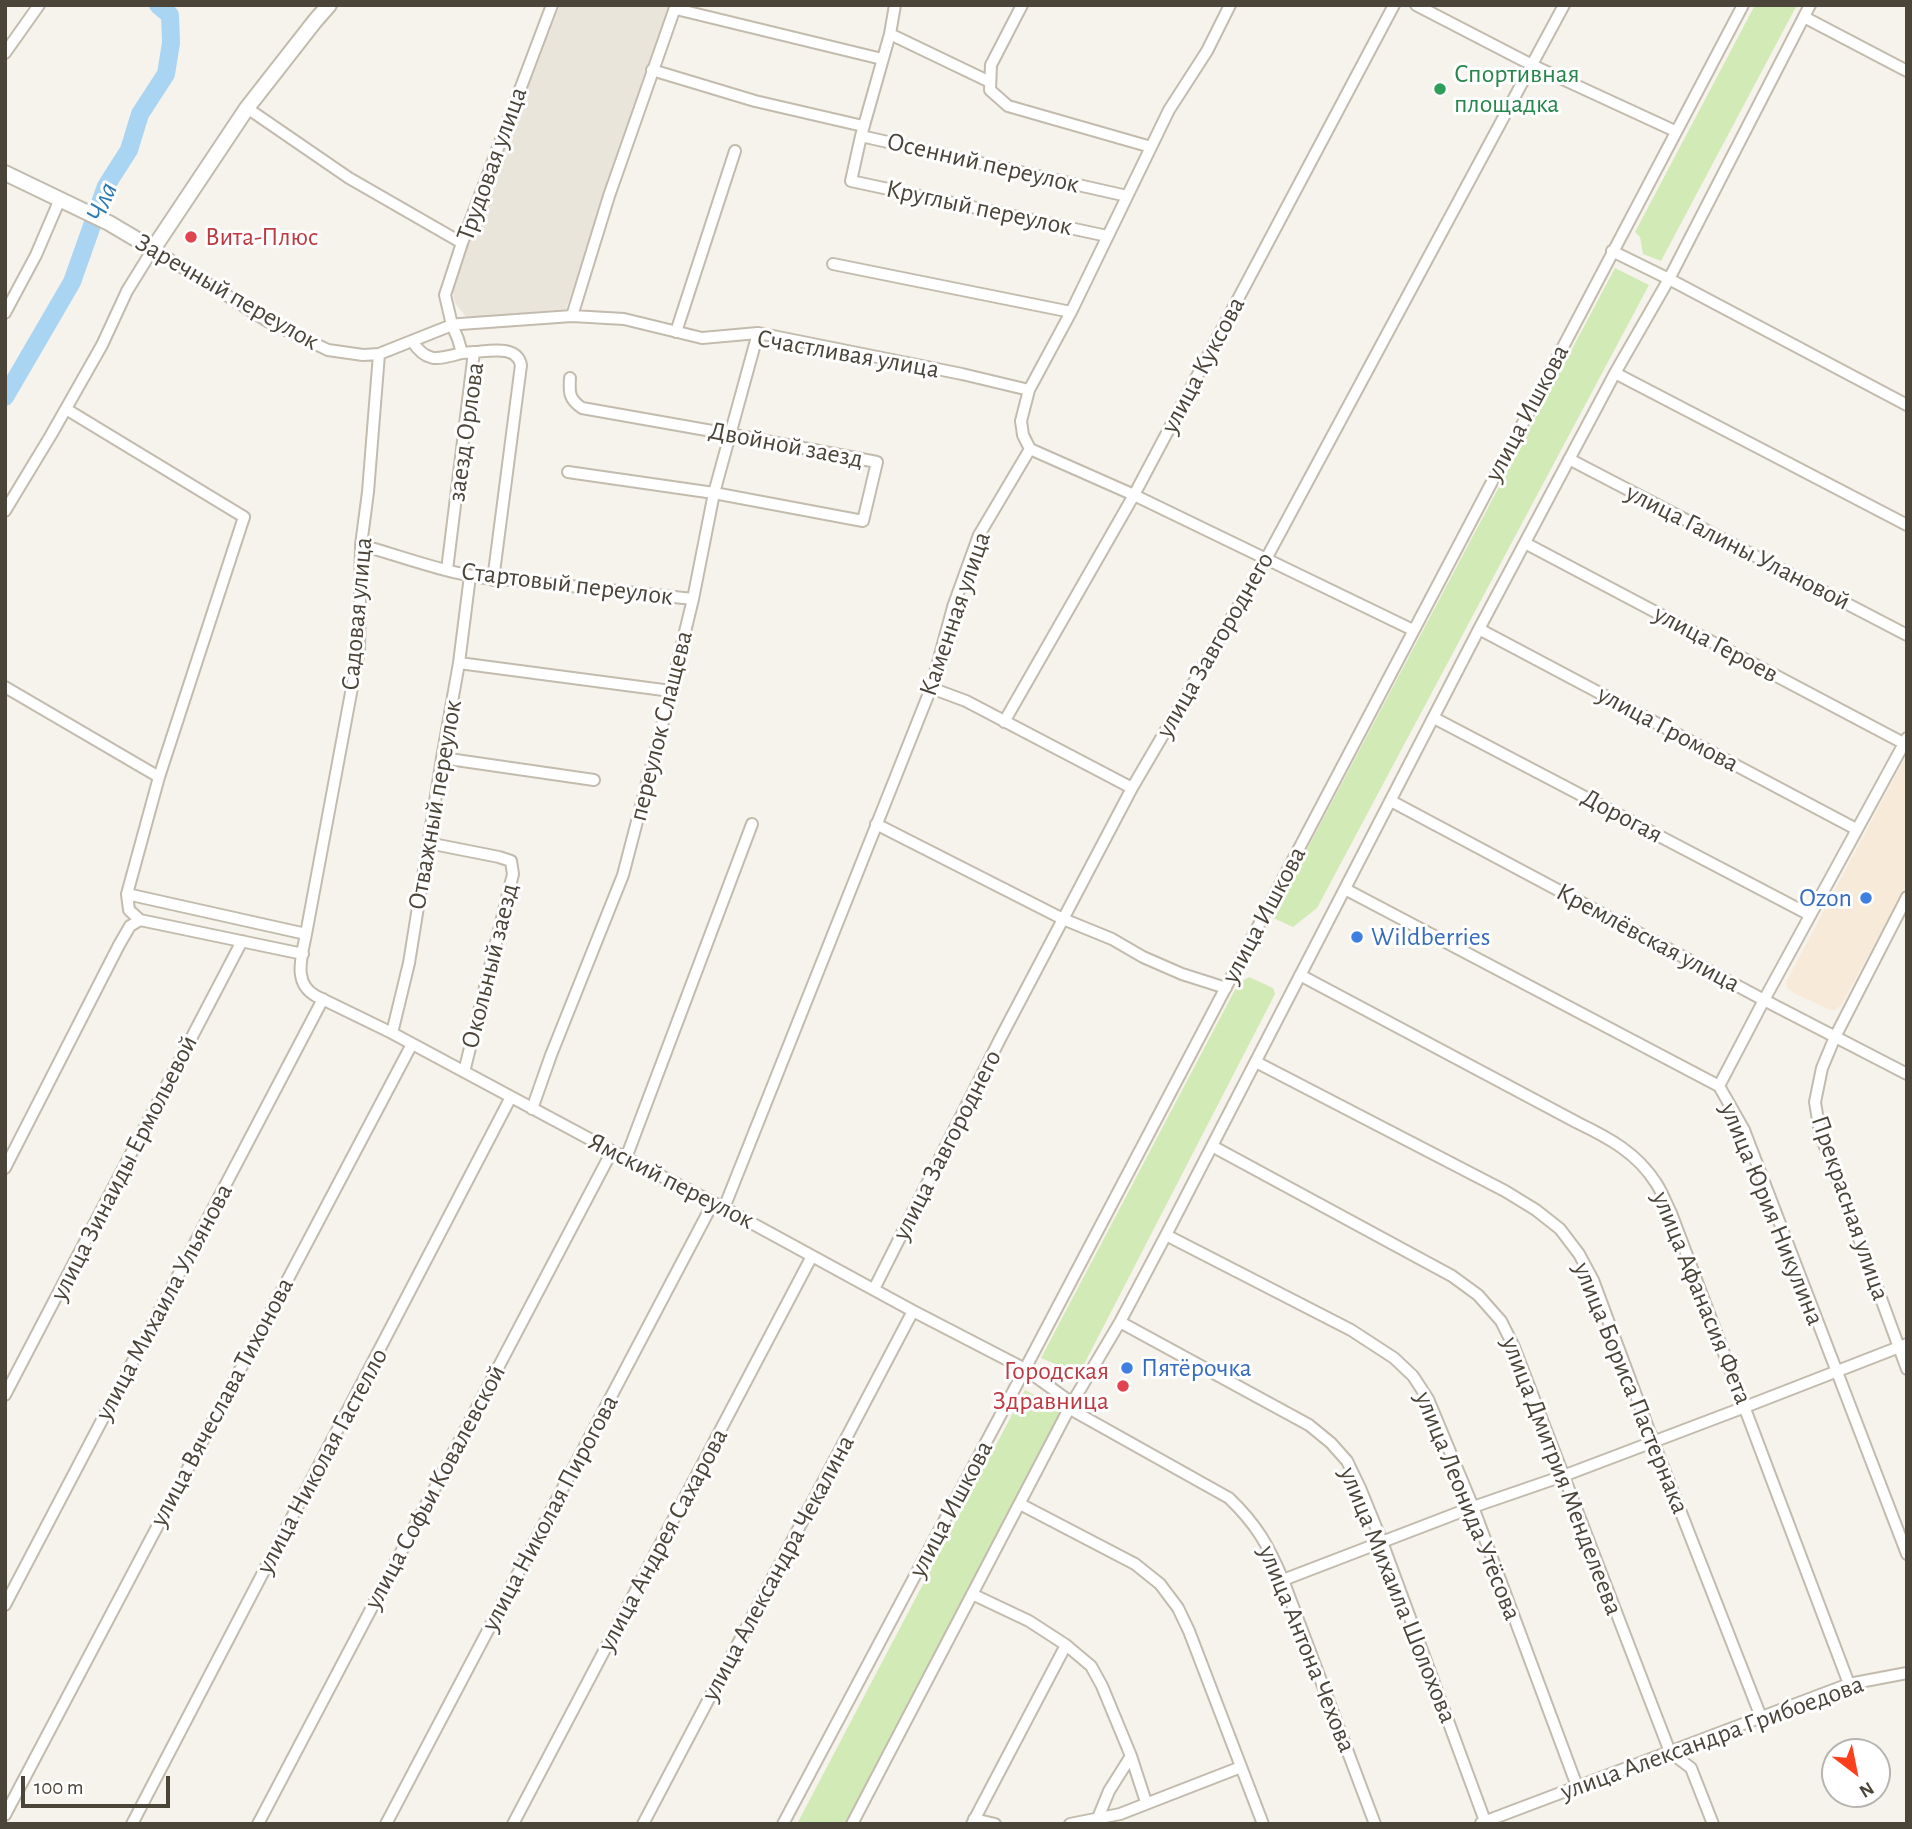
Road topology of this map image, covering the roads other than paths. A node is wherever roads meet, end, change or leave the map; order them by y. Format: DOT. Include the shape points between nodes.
graph roads {
  1 [pos="39,5"];
  2 [pos="330,5"];
  3 [pos="552,5"];
  4 [pos="895,5"];
  5 [pos="1022,5"];
  6 [pos="1230,5"];
  7 [pos="1394,5"];
  8 [pos="1416,5"];
  9 [pos="1564,5"];
  10 [pos="1743,5"];
  11 [pos="1810,5"];
  12 [pos="676,7"];
  13 [pos="1804,17"];
  14 [pos="890,34"];
  15 [pos="5,53"];
  16 [pos="882,59"];
  17 [pos="1532,65"];
  18 [pos="652,70"];
  19 [pos="1907,71"];
  20 [pos="990,82"];
  21 [pos="247,108"];
  22 [pos="862,131"];
  23 [pos="1675,131"];
  24 [pos="1151,147"];
  25 [pos="735,151"];
  26 [pos="5,173"];
  27 [pos="1127,196"];
  28 [pos="60,199"];
  29 [pos="1107,236"];
  30 [pos="462,243"];
  31 [pos="153,249"];
  32 [pos="1612,251"];
  33 [pos="833,264"];
  34 [pos="1669,279"];
  35 [pos="1070,312"];
  36 [pos="5,313"];
  37 [pos="572,316"];
  38 [pos="452,326"];
  39 [pos="676,332"];
  40 [pos="758,333"];
  41 [pos="412,341"];
  42 [pos="468,352"];
  43 [pos="379,354"];
  44 [pos="1615,373"];
  45 [pos="570,378"];
  46 [pos="1029,390"];
  47 [pos="1907,405"];
  48 [pos="66,409"];
  49 [pos="729,434"];
  50 [pos="1030,449"];
  51 [pos="1569,459"];
  52 [pos="568,472"];
  53 [pos="714,493"];
  54 [pos="1134,495"];
  55 [pos="5,511"];
  56 [pos="1907,525"];
  57 [pos="1525,543"];
  58 [pos="361,545"];
  59 [pos="1266,559"];
  60 [pos="447,570"];
  61 [pos="470,576"];
  62 [pos="493,580"];
  63 [pos="692,599"];
  64 [pos="1479,629"];
  65 [pos="1413,630"];
  66 [pos="1907,635"];
  67 [pos="459,663"];
  68 [pos="5,687"];
  69 [pos="931,688"];
  70 [pos="671,691"];
  71 [pos="1434,718"];
  72 [pos="1004,722"];
  73 [pos="1906,742"];
  74 [pos="442,758"];
  75 [pos="159,777"];
  76 [pos="594,780"];
  77 [pos="1132,788"];
  78 [pos="1391,801"];
  79 [pos="752,824"];
  80 [pos="876,824"];
  81 [pos="1856,829"];
  82 [pos="428,843"];
  83 [pos="1345,889"];
  84 [pos="127,894"];
  85 [pos="1907,897"];
  86 [pos="1810,915"];
  87 [pos="1063,919"];
  88 [pos="140,920"];
  89 [pos="306,934"];
  90 [pos="242,941"];
  91 [pos="303,954"];
  92 [pos="1300,975"];
  93 [pos="1226,988"];
  94 [pos="319,998"];
  95 [pos="1764,1000"];
  96 [pos="392,1032"];
  97 [pos="1835,1037"];
  98 [pos="412,1044"];
  99 [pos="1256,1062"];
  100 [pos="464,1072"];
  101 [pos="1907,1074"];
  102 [pos="1719,1086"];
  103 [pos="511,1097"];
  104 [pos="532,1109"];
  105 [pos="1212,1146"];
  106 [pos="612,1151"];
  107 [pos="626,1158"];
  108 [pos="5,1168"];
  109 [pos="718,1205"];
  110 [pos="1166,1235"];
  111 [pos="811,1256"];
  112 [pos="874,1289"];
  113 [pos="913,1311"];
  114 [pos="1120,1322"];
  115 [pos="1902,1345"];
  116 [pos="1025,1369"];
  117 [pos="1907,1369"];
  118 [pos="1836,1371"];
  119 [pos="5,1395"];
  120 [pos="1071,1406"];
  121 [pos="1745,1407"];
  122 [pos="1653,1441"];
  123 [pos="1563,1476"];
  124 [pos="1020,1504"];
  125 [pos="1473,1507"];
  126 [pos="1382,1542"];
  127 [pos="1907,1554"];
  128 [pos="1283,1580"];
  129 [pos="972,1594"];
  130 [pos="5,1605"];
  131 [pos="1066,1645"];
  132 [pos="1907,1673"];
  133 [pos="1849,1684"];
  134 [pos="1761,1717"];
  135 [pos="1670,1752"];
  136 [pos="1130,1756"];
  137 [pos="1241,1767"];
  138 [pos="1577,1786"];
  139 [pos="1146,1802"];
  140 [pos="5,1815"];
  141 [pos="1098,1818"];
  142 [pos="973,1821"];
  143 [pos="1482,1822"];
  144 [pos="132,1824"];
  145 [pos="258,1824"];
  146 [pos="386,1824"];
  147 [pos="513,1824"];
  148 [pos="643,1824"];
  149 [pos="783,1824"];
  150 [pos="852,1824"];
  151 [pos="995,1824"];
  152 [pos="1070,1824"];
  153 [pos="1263,1824"];
  154 [pos="1375,1824"];
  155 [pos="1713,1824"];
  1 -- 15 [label="street"];
  2 -- 21 [label="street"];
  3 -- 30 [label="street, Трудовая улица"];
  4 -- 14 [label="street, Осенний переулок"];
  5 -- 20 [label="street" via="991,65"];
  6 -- 24 [label="street"];
  7 -- 54 [label="street, улица Куксова"];
  8 -- 17 [label="street"];
  9 -- 17 [label="street, улица Завгороднего"];
  10 -- 23 [label="street, улица Ишкова"];
  11 -- 13 [label="street"];
  12 -- 16 [label="street"];
  12 -- 18 [label="street"];
  13 -- 19 [label="street"];
  13 -- 34 [label="street"];
  14 -- 16 [label="street, Осенний переулок"];
  14 -- 20 [label="street"];
  16 -- 22 [label="street, Осенний переулок"];
  17 -- 23 [label="street"];
  17 -- 59 [label="street, улица Завгороднего"];
  18 -- 22 [label="street"];
  18 -- 37 [label="street"];
  20 -- 24 [label="street" via="990,90 1008,106"];
  21 -- 30 [label="street" via="349,178"];
  21 -- 31 [label="street"];
  22 -- 27 [label="street, Осенний переулок"];
  22 -- 29 [label="street, Круглый переулок" via="851,181"];
  23 -- 32 [label="street, улица Ишкова"];
  24 -- 27 [label="street"];
  25 -- 39 [label="street"];
  26 -- 28 [label="street, Заречный переулок"];
  27 -- 29 [label="street"];
  28 -- 31 [label="street, Заречный переулок"];
  28 -- 36 [label="street"];
  29 -- 35 [label="street"];
  30 -- 38 [label="street, Трудовая улица" via="445,295"];
  31 -- 43 [label="street, Заречный переулок" via="269,322 328,350"];
  31 -- 48 [label="street"];
  32 -- 34 [label="street"];
  32 -- 65 [label="street, улица Ишкова"];
  33 -- 35 [label="street"];
  34 -- 44 [label="street"];
  34 -- 47 [label="street"];
  35 -- 46 [label="street"];
  37 -- 38 [label="street, Счастливая улица"];
  37 -- 39 [label="street, Счастливая улица" via="624,319"];
  38 -- 41 [label="street, Счастливая улица"];
  38 -- 42 [label="street, Трудовая улица"];
  39 -- 40 [label="street, Счастливая улица" via="702,338"];
  40 -- 46 [label="street, Счастливая улица"];
  40 -- 49 [label="street, переулок Слащева"];
  41 -- 42 [label="street" via="430,358"];
  41 -- 43 [label="street, Счастливая улица"];
  42 -- 60 [label="street, заезд Орлова"];
  42 -- 62 [label="street, заезд Орлова" via="515,353 521,365"];
  43 -- 58 [label="street, Садовая улица"];
  44 -- 51 [label="street"];
  44 -- 56 [label="street"];
  45 -- 49 [label="street, Двойной заезд" via="570,395 582,408"];
  46 -- 50 [label="street" via="1021,421"];
  48 -- 55 [label="street"];
  48 -- 75 [label="street" via="244,517"];
  49 -- 53 [label="street, переулок Слащева"];
  49 -- 53 [label="street, Двойной заезд" via="877,462 863,521"];
  50 -- 54 [label="street"];
  50 -- 69 [label="street, Каменная улица" via="979,535"];
  51 -- 57 [label="street"];
  51 -- 66 [label="street, улица Галины Улановой"];
  52 -- 53 [label="street, Двойной заезд"];
  53 -- 63 [label="street, переулок Слащева"];
  54 -- 59 [label="street"];
  54 -- 72 [label="street, улица Куксова"];
  57 -- 64 [label="street"];
  57 -- 73 [label="street, улица Героев"];
  58 -- 60 [label="street, Стартовый переулок"];
  58 -- 89 [label="street, Садовая улица" via="359,650"];
  59 -- 65 [label="street"];
  59 -- 77 [label="street, улица Завгороднего"];
  60 -- 61 [label="street, Стартовый переулок"];
  61 -- 62 [label="street, Стартовый переулок"];
  61 -- 67 [label="street, Отважный переулок"];
  62 -- 63 [label="street, Стартовый переулок"];
  63 -- 70 [label="street, переулок Слащева"];
  64 -- 71 [label="street"];
  64 -- 81 [label="street, улица Громова"];
  65 -- 93 [label="street, улица Ишкова"];
  67 -- 70 [label="street"];
  67 -- 74 [label="street, Отважный переулок"];
  68 -- 75 [label="street"];
  69 -- 72 [label="street"];
  69 -- 80 [label="street, Каменная улица"];
  70 -- 104 [label="street, переулок Слащева" via="623,875"];
  71 -- 78 [label="street"];
  71 -- 86 [label="street, Дорогая"];
  72 -- 77 [label="street"];
  73 -- 81 [label="street, улица Юрия Никулина"];
  74 -- 76 [label="street"];
  74 -- 82 [label="street, Отважный переулок"];
  75 -- 84 [label="street"];
  77 -- 87 [label="street, улица Завгороднего"];
  78 -- 83 [label="street"];
  78 -- 95 [label="street, Кремлёвская улица"];
  79 -- 107 [label="street"];
  80 -- 87 [label="street"];
  80 -- 109 [label="street, Каменная улица"];
  81 -- 86 [label="street, улица Юрия Никулина"];
  82 -- 96 [label="street, Отважный переулок"];
  82 -- 100 [label="street, Окольный заезд" via="511,861 513,874"];
  83 -- 92 [label="street"];
  83 -- 102 [label="street"];
  84 -- 88 [label="street" via="129,910"];
  84 -- 89 [label="street"];
  85 -- 97 [label="street, Прекрасная улица"];
  86 -- 95 [label="street, улица Юрия Никулина"];
  87 -- 93 [label="street" via="1182,974"];
  87 -- 112 [label="street, улица Завгороднего"];
  88 -- 90 [label="street"];
  88 -- 108 [label="street" via="130,926 119,945"];
  89 -- 91 [label="street, Садовая улица"];
  90 -- 91 [label="street"];
  90 -- 119 [label="street, улица Зинаиды Ермольевой"];
  91 -- 94 [label="street, Садовая улица" via="302,984"];
  92 -- 99 [label="street"];
  92 -- 121 [label="street, улица Афанасия Фета" via="1609,1138 1633,1155 1656,1183 1671,1213"];
  93 -- 116 [label="street, улица Ишкова"];
  94 -- 96 [label="street, Ямский переулок"];
  94 -- 130 [label="street, улица Михаила Ульянова"];
  95 -- 97 [label="street, Кремлёвская улица"];
  95 -- 102 [label="street, улица Юрия Никулина"];
  96 -- 98 [label="street, Ямский переулок"];
  97 -- 101 [label="street, Кремлёвская улица"];
  97 -- 115 [label="street, Прекрасная улица" via="1815,1102 1820,1133"];
  98 -- 100 [label="street, Ямский переулок"];
  98 -- 140 [label="street, улица Вячеслава Тихонова"];
  99 -- 105 [label="street"];
  99 -- 122 [label="street, улица Бориса Пастернака" via="1505,1191 1560,1229 1593,1280"];
  100 -- 103 [label="street, Ямский переулок"];
  102 -- 118 [label="street, улица Юрия Никулина" via="1744,1130"];
  103 -- 104 [label="street, Ямский переулок"];
  103 -- 144 [label="street, улица Николая Гастелло"];
  104 -- 106 [label="street, Ямский переулок"];
  105 -- 110 [label="street"];
  105 -- 123 [label="street, улица Дмитрия Менделеева" via="1424,1260 1478,1295 1501,1321 1514,1348"];
  106 -- 107 [label="street, Ямский переулок"];
  106 -- 145 [label="street, улица Софьи Ковалевской"];
  107 -- 109 [label="street, Ямский переулок"];
  109 -- 111 [label="street, Ямский переулок"];
  109 -- 146 [label="street, улица Николая Пирогова"];
  110 -- 114 [label="street"];
  110 -- 125 [label="street, улица Леонида Утёсова" via="1394,1358 1428,1399"];
  111 -- 112 [label="street, Ямский переулок"];
  111 -- 147 [label="street, улица Андрея Сахарова"];
  112 -- 113 [label="street, Ямский переулок"];
  113 -- 116 [label="street, Ямский переулок"];
  113 -- 148 [label="street, улица Александра Чекалина"];
  114 -- 120 [label="street"];
  114 -- 126 [label="street, улица Михаила Шолохова" via="1309,1425 1331,1443 1347,1461"];
  115 -- 117 [label="street, Прекрасная улица"];
  115 -- 118 [label="street"];
  116 -- 120 [label="street, улица Антона Чехова"];
  116 -- 149 [label="street, улица Ишкова"];
  118 -- 121 [label="street"];
  118 -- 127 [label="street, улица Юрия Никулина"];
  120 -- 124 [label="street"];
  120 -- 128 [label="street, улица Антона Чехова" via="1229,1498 1267,1543"];
  121 -- 122 [label="street"];
  121 -- 133 [label="street, улица Афанасия Фета"];
  122 -- 123 [label="street"];
  122 -- 134 [label="street, улица Бориса Пастернака"];
  123 -- 125 [label="street"];
  123 -- 135 [label="street, улица Дмитрия Менделеева"];
  124 -- 129 [label="street"];
  124 -- 137 [label="street" via="1135,1563 1160,1584 1189,1631"];
  125 -- 126 [label="street"];
  125 -- 138 [label="street, улица Леонида Утёсова"];
  126 -- 128 [label="street"];
  126 -- 143 [label="street, улица Михаила Шолохова"];
  128 -- 154 [label="street, улица Антона Чехова"];
  129 -- 131 [label="street"];
  129 -- 150 [label="street"];
  131 -- 136 [label="street" via="1091,1666"];
  131 -- 142 [label="street"];
  132 -- 133 [label="street, улица Александра Грибоедова"];
  133 -- 134 [label="street, улица Александра Грибоедова"];
  134 -- 135 [label="street, улица Александра Грибоедова"];
  135 -- 138 [label="street, улица Александра Грибоедова"];
  135 -- 155 [label="street" via="1691,1768"];
  136 -- 139 [label="street"];
  136 -- 141 [label="street"];
  137 -- 139 [label="street"];
  137 -- 153 [label="street"];
  138 -- 143 [label="street, улица Александра Грибоедова"];
  139 -- 141 [label="street"];
  141 -- 152 [label="street"];
  142 -- 151 [label="street"];
}
